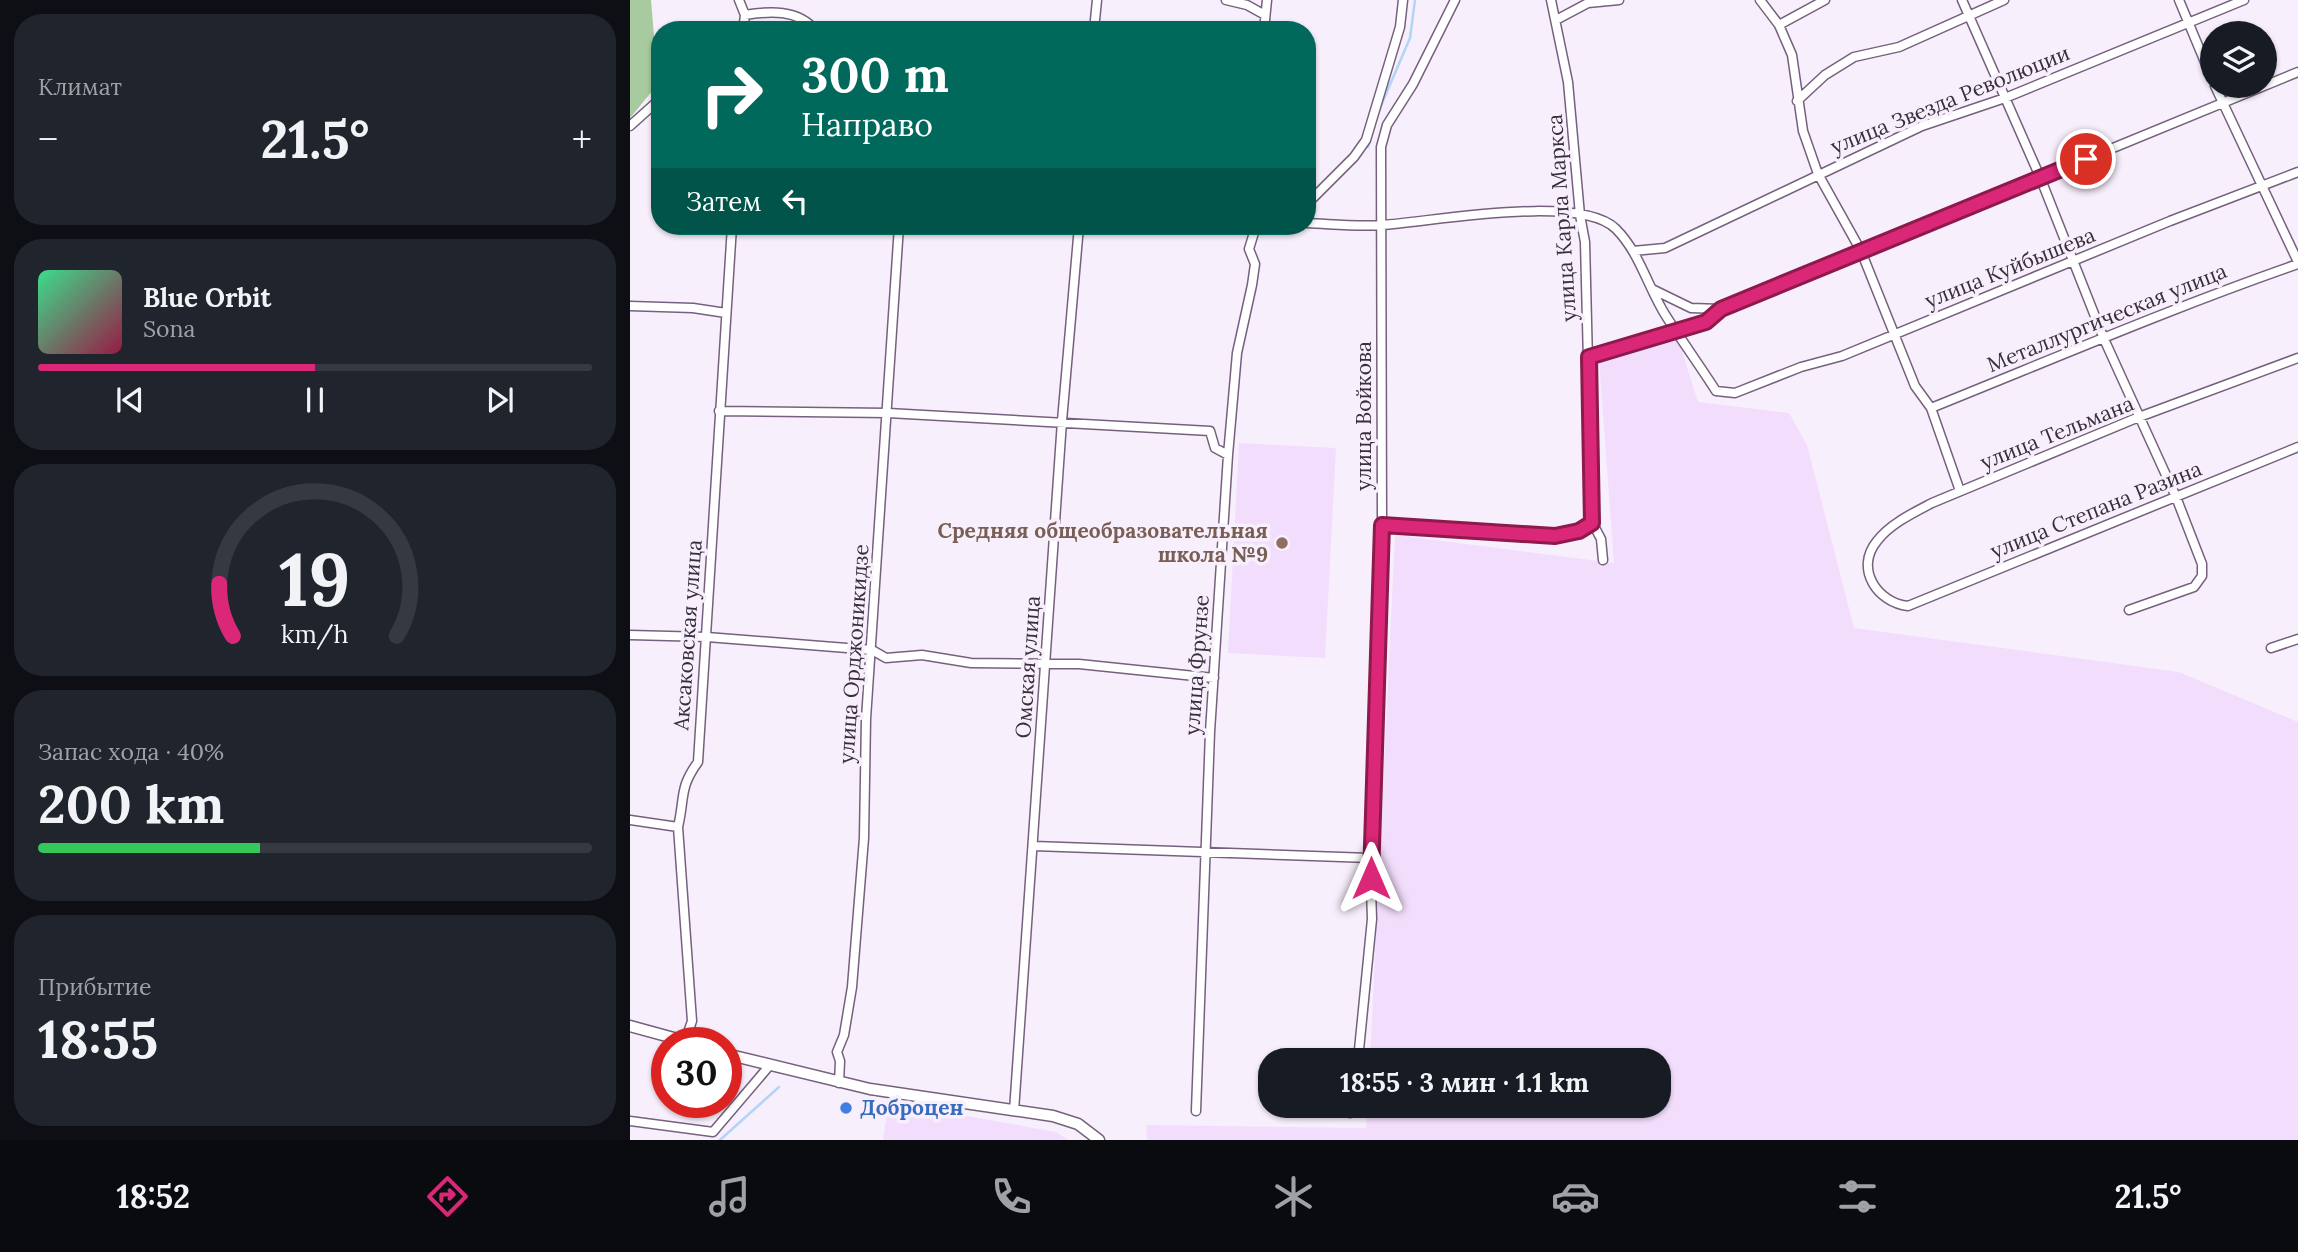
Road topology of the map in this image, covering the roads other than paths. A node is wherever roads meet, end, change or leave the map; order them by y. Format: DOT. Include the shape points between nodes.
graph roads {
  1 [pos="739,0"];
  2 [pos="1097,0"];
  3 [pos="1226,0"];
  4 [pos="1267,0"];
  5 [pos="1400,0"];
  6 [pos="1455,0"];
  7 [pos="1551,0"];
  8 [pos="1619,0"];
  9 [pos="1760,0"];
  10 [pos="1825,0"];
  11 [pos="1962,0"];
  12 [pos="2004,0"];
  13 [pos="2179,0"];
  14 [pos="2244,0"];
  15 [pos="1970,14"];
  16 [pos="745,15"];
  17 [pos="1265,15"];
  18 [pos="1556,20"];
  19 [pos="744,21"];
  20 [pos="806,21"];
  21 [pos="1095,21"];
  22 [pos="1265,21"];
  23 [pos="1779,25"];
  24 [pos="2189,25"];
  25 [pos="2200,51"];
  26 [pos="2298,72"];
  27 [pos="2220,98"];
  28 [pos="2005,99"];
  29 [pos="1797,101"];
  30 [pos="2223,104"];
  31 [pos="651,107"];
  32 [pos="630,126"];
  33 [pos="2298,172"];
  34 [pos="1818,174"];
  35 [pos="2040,177"];
  36 [pos="2263,186"];
  37 [pos="1316,195"];
  38 [pos="1580,215"];
  39 [pos="1316,223"];
  40 [pos="1380,225"];
  41 [pos="731,235"];
  42 [pos="898,235"];
  43 [pos="1078,235"];
  44 [pos="1253,235"];
  45 [pos="1633,251"];
  46 [pos="1861,251"];
  47 [pos="2074,261"];
  48 [pos="2298,263"];
  49 [pos="1652,289"];
  50 [pos="630,306"];
  51 [pos="1721,309"];
  52 [pos="726,313"];
  53 [pos="1676,330"];
  54 [pos="1893,336"];
  55 [pos="2104,339"];
  56 [pos="1589,357"];
  57 [pos="2298,358"];
  58 [pos="1931,408"];
  59 [pos="719,411"];
  60 [pos="888,412"];
  61 [pos="2139,417"];
  62 [pos="1062,421"];
  63 [pos="2298,447"];
  64 [pos="1228,455"];
  65 [pos="1960,491"];
  66 [pos="2176,497"];
  67 [pos="1592,523"];
  68 [pos="1382,525"];
  69 [pos="1603,560"];
  70 [pos="1908,606"];
  71 [pos="2129,610"];
  72 [pos="630,635"];
  73 [pos="708,637"];
  74 [pos="2298,639"];
  75 [pos="2271,648"];
  76 [pos="872,650"];
  77 [pos="1045,665"];
  78 [pos="1214,678"];
  79 [pos="630,820"];
  80 [pos="678,827"];
  81 [pos="1034,846"];
  82 [pos="1207,853"];
  83 [pos="1370,858"];
  84 [pos="630,1026"];
  85 [pos="691,1027"];
  86 [pos="651,1032"];
  87 [pos="1359,1048"];
  88 [pos="742,1058"];
  89 [pos="770,1066"];
  90 [pos="839,1083"];
  91 [pos="1014,1111"];
  92 [pos="1196,1111"];
  93 [pos="630,1121"];
  94 [pos="1100,1140"];
  1 -- 16 [label="street"];
  2 -- 21 [label="street"];
  3 -- 17 [label="street"];
  4 -- 17 [label="street"];
  5 -- 37 [label="street" via="1400,27 1366,140"];
  6 -- 40 [label="street, улица Войкова" via="1387,125 1381,147"];
  7 -- 18 [label="street, улица Карла Маркса"];
  8 -- 18 [label="street" via="1588,3"];
  9 -- 23 [label="street"];
  10 -- 23 [label="street"];
  11 -- 15 [label="street"];
  12 -- 15 [label="street"];
  13 -- 24 [label="street"];
  14 -- 24 [label="street, улица Звезда Революции"];
  15 -- 28 [label="street"];
  15 -- 29 [label="street" via="1899,47 1854,57"];
  16 -- 19 [label="street"];
  16 -- 20 [label="street" via="784,13"];
  17 -- 22 [label="street"];
  18 -- 38 [label="street, улица Карла Маркса" via="1574,127"];
  23 -- 29 [label="street" via="1792,55"];
  24 -- 25 [label="street"];
  24 -- 28 [label="street, улица Звезда Революции"];
  26 -- 30 [label="street"];
  27 -- 30 [label="street"];
  28 -- 34 [label="street, улица Звезда Революции" via="1922,126"];
  28 -- 35 [label="street"];
  29 -- 34 [label="street"];
  30 -- 35 [label="street"];
  30 -- 36 [label="street"];
  31 -- 32 [label="street"];
  33 -- 36 [label="street, улица Куйбышева"];
  34 -- 45 [label="street, улица Звезда Революции" via="1665,248"];
  34 -- 46 [label="street"];
  35 -- 46 [label="street"];
  35 -- 47 [label="street"];
  36 -- 47 [label="street, улица Куйбышева"];
  36 -- 48 [label="street"];
  38 -- 40 [label="street" via="1486,212"];
  38 -- 45 [label="street" via="1599,218 1615,228"];
  38 -- 56 [label="street, улица Карла Маркса" via="1586,242"];
  39 -- 40 [label="street"];
  40 -- 68 [label="street, улица Войкова"];
  41 -- 52 [label="street, Аксаковская улица"];
  42 -- 60 [label="street, улица Орджоникидзе"];
  43 -- 62 [label="street, Омская улица"];
  44 -- 64 [label="street, улица Фрунзе" via="1249,257 1255,264 1254,274 1237,353"];
  45 -- 49 [label="street"];
  46 -- 51 [label="street"];
  46 -- 54 [label="street"];
  47 -- 54 [label="street, улица Куйбышева"];
  47 -- 55 [label="street"];
  48 -- 55 [label="street, Металлургическая улица" via="2184,303"];
  49 -- 51 [label="street" via="1691,308"];
  49 -- 53 [label="street"];
  50 -- 52 [label="street"];
  51 -- 53 [label="street" via="1706,322"];
  52 -- 59 [label="street, Аксаковская улица"];
  53 -- 54 [label="street, улица Куйбышева" via="1716,391 1735,393"];
  53 -- 56 [label="street"];
  54 -- 58 [label="street" via="1915,386"];
  55 -- 58 [label="street, Металлургическая улица"];
  55 -- 61 [label="street"];
  56 -- 67 [label="street, улица Карла Маркса"];
  57 -- 61 [label="street, улица Тельмана"];
  58 -- 65 [label="street"];
  59 -- 60 [label="street"];
  59 -- 73 [label="street, Аксаковская улица"];
  60 -- 62 [label="street"];
  60 -- 76 [label="street, улица Орджоникидзе"];
  61 -- 65 [label="street, улица Тельмана"];
  61 -- 66 [label="street"];
  62 -- 64 [label="street" via="1210,431 1215,448"];
  62 -- 77 [label="street, Омская улица"];
  63 -- 66 [label="street, улица Степана Разина"];
  64 -- 78 [label="street, улица Фрунзе"];
  65 -- 70 [label="street, улица Тельмана" via="1907,516 1877,540 1871,552 1871,581 1883,598"];
  66 -- 70 [label="street, улица Степана Разина"];
  66 -- 71 [label="street" via="2198,551 2202,576 2194,587"];
  67 -- 68 [label="street" via="1555,536"];
  67 -- 69 [label="street, улица Карла Маркса" via="1601,539"];
  68 -- 83 [label="street, улица Войкова"];
  72 -- 73 [label="street"];
  73 -- 76 [label="street"];
  73 -- 80 [label="street, Аксаковская улица" via="698,762 682,784 684,801"];
  74 -- 75 [label="street"];
  76 -- 77 [label="street" via="886,658 922,655 971,663"];
  76 -- 90 [label="street, улица Орджоникидзе" via="863,774 864,838 852,987 837,1052"];
  77 -- 78 [label="street" via="1079,664"];
  77 -- 81 [label="street, Омская улица"];
  78 -- 82 [label="street, улица Фрунзе"];
  79 -- 80 [label="street"];
  80 -- 85 [label="street, Аксаковская улица"];
  81 -- 82 [label="street"];
  81 -- 91 [label="street, Омская улица"];
  82 -- 83 [label="street"];
  82 -- 92 [label="street, улица Фрунзе"];
  83 -- 87 [label="street, улица Войкова" via="1372,919"];
  84 -- 86 [label="street"];
  88 -- 89 [label="street"];
  89 -- 90 [label="street"];
  89 -- 93 [label="street" via="713,1132"];
  90 -- 91 [label="street"];
  91 -- 94 [label="street" via="1078,1124"];
}
